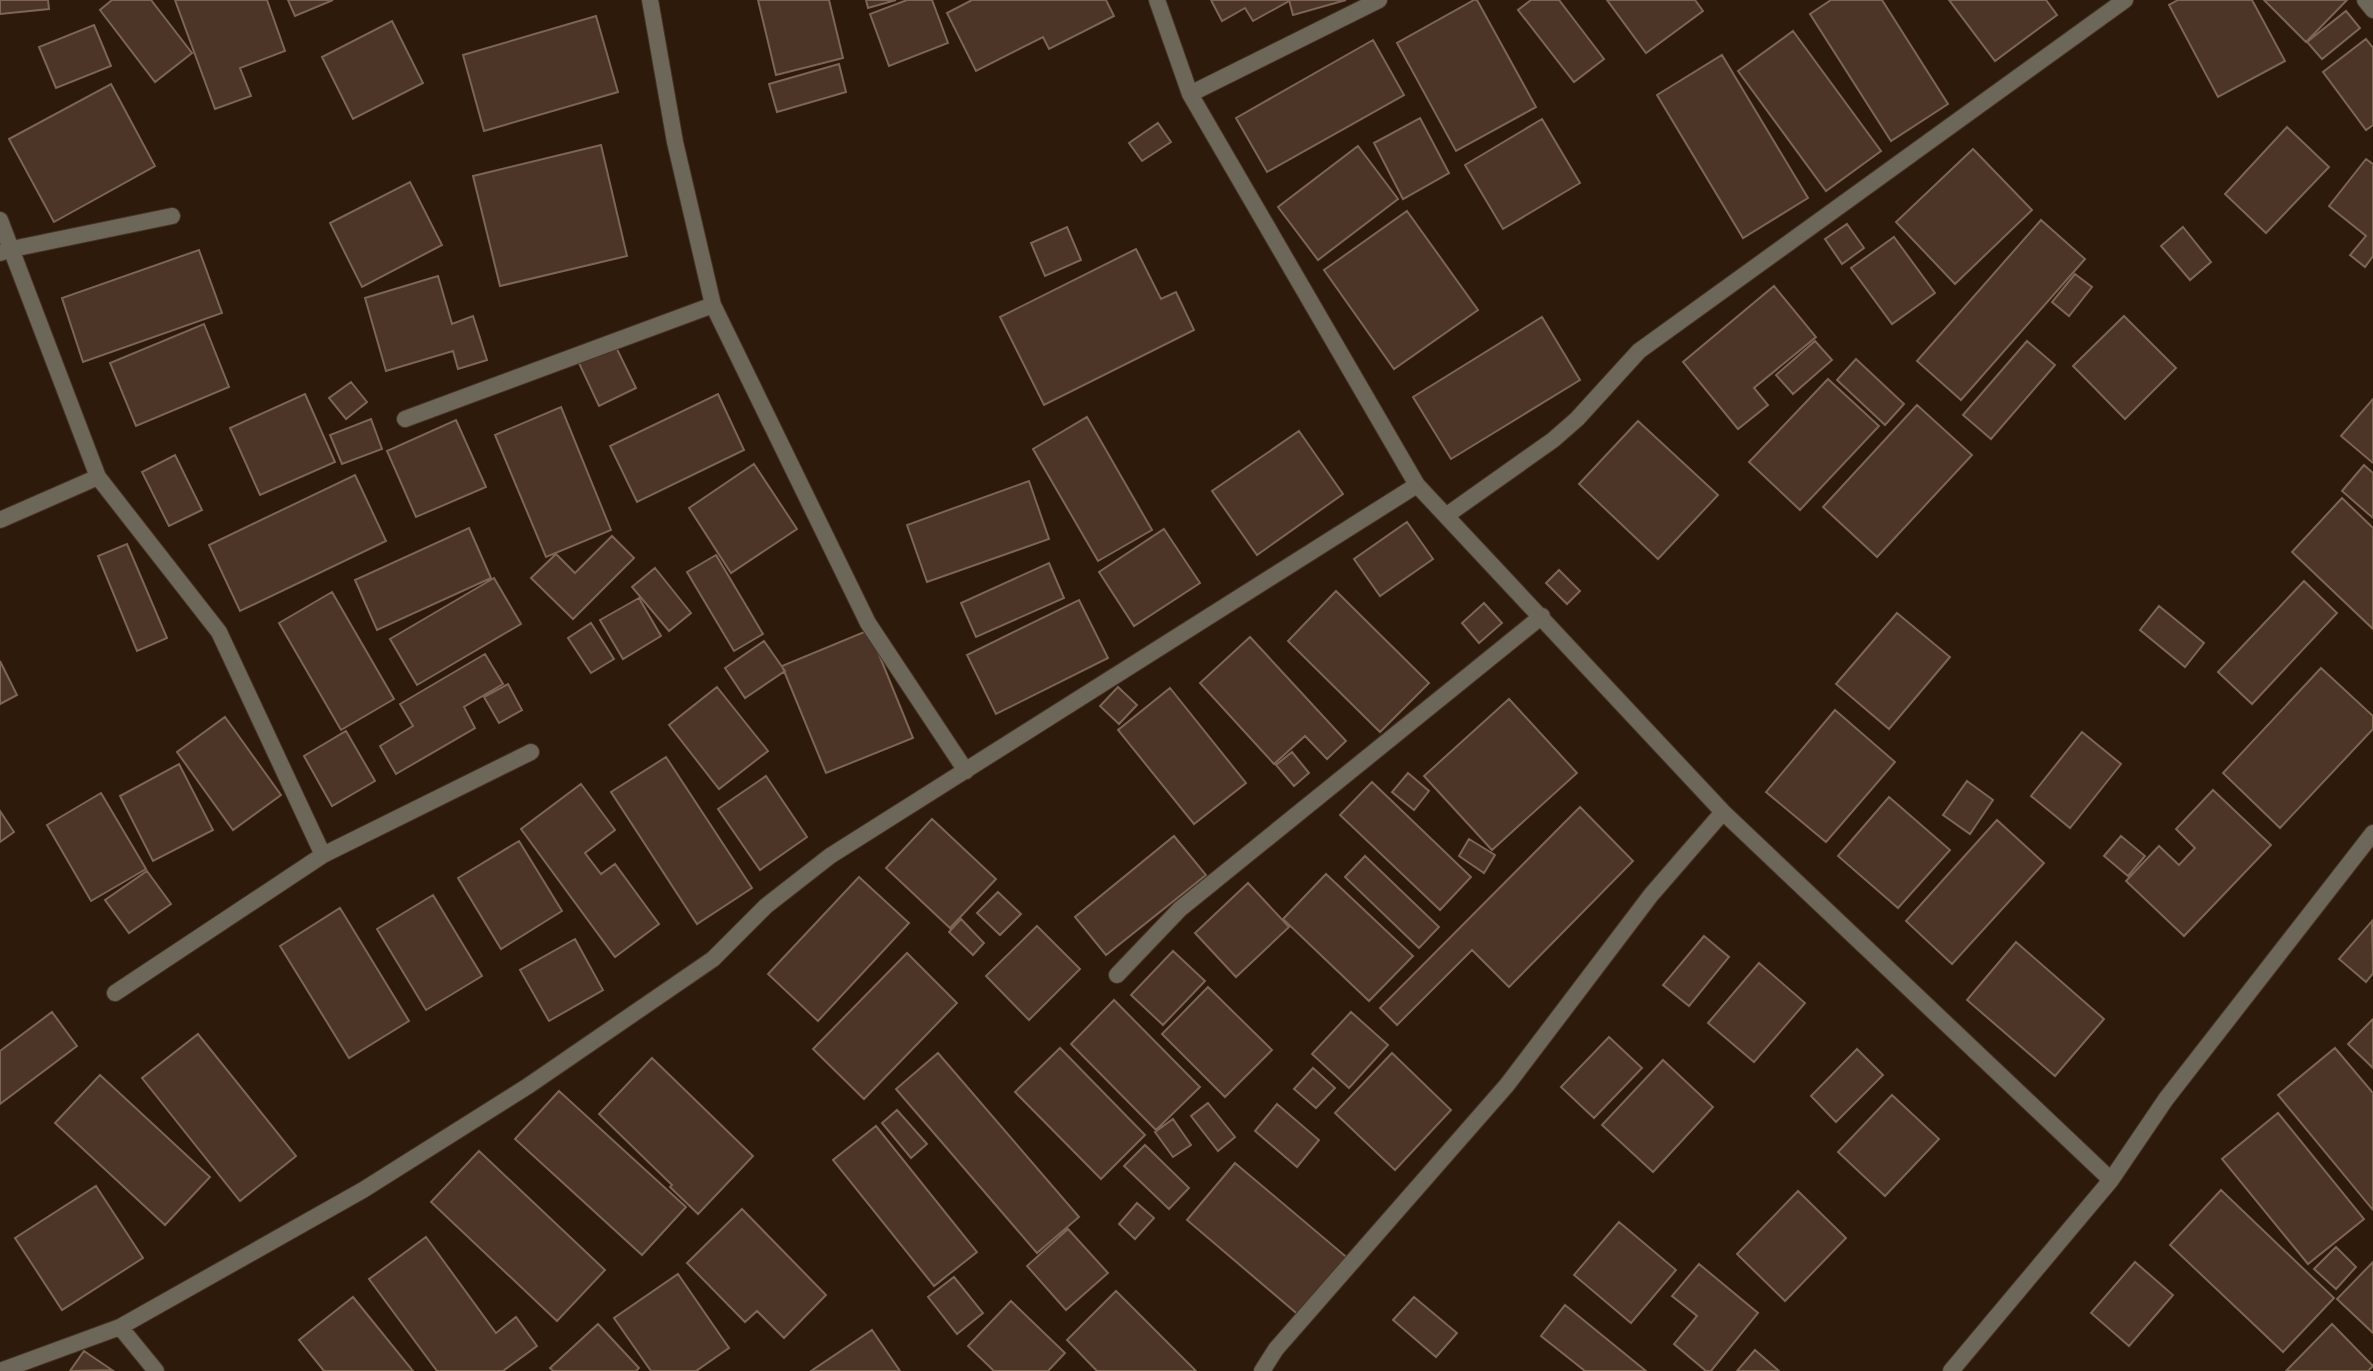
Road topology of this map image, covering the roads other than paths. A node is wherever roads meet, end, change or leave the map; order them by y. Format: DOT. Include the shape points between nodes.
graph roads {
  1 [pos="650,0"];
  2 [pos="1157,0"];
  3 [pos="1379,0"];
  4 [pos="2125,0"];
  5 [pos="2365,0"];
  6 [pos="2373,10"];
  7 [pos="1190,94"];
  8 [pos="172,216"];
  9 [pos="0,220"];
  10 [pos="6,251"];
  11 [pos="713,305"];
  12 [pos="405,419"];
  13 [pos="98,477"];
  14 [pos="1417,485"];
  15 [pos="1447,515"];
  16 [pos="0,520"];
  17 [pos="1542,616"];
  18 [pos="531,752"];
  19 [pos="966,771"];
  20 [pos="1723,812"];
  21 [pos="2373,833"];
  22 [pos="323,855"];
  23 [pos="1117,975"];
  24 [pos="115,993"];
  25 [pos="2111,1180"];
  26 [pos="120,1327"];
  27 [pos="0,1371"];
  28 [pos="156,1371"];
  29 [pos="1262,1371"];
  30 [pos="1951,1371"];
  1 -- 11 [label="street" via="675,142"];
  2 -- 7 [label="street"];
  3 -- 7 [label="street"];
  4 -- 15 [label="street" via="1639,351 1553,440"];
  5 -- 6 [label="street"];
  7 -- 14 [label="street"];
  8 -- 10 [label="street"];
  9 -- 10 [label="street"];
  10 -- 13 [label="street"];
  11 -- 12 [label="street"];
  11 -- 19 [label="street" via="868,623"];
  13 -- 16 [label="street"];
  13 -- 22 [label="street" via="219,632"];
  14 -- 15 [label="street"];
  14 -- 19 [label="street"];
  15 -- 17 [label="street"];
  17 -- 20 [label="street"];
  17 -- 23 [label="street" via="1180,909"];
  18 -- 22 [label="street"];
  19 -- 26 [label="street" via="830,856 766,906 713,959 528,1086 363,1190"];
  20 -- 25 [label="street"];
  20 -- 29 [label="street" via="1651,895 1507,1085"];
  21 -- 25 [label="street" via="2166,1099"];
  22 -- 24 [label="street"];
  25 -- 30 [label="street"];
  26 -- 27 [label="street"];
  26 -- 28 [label="street"];
}
